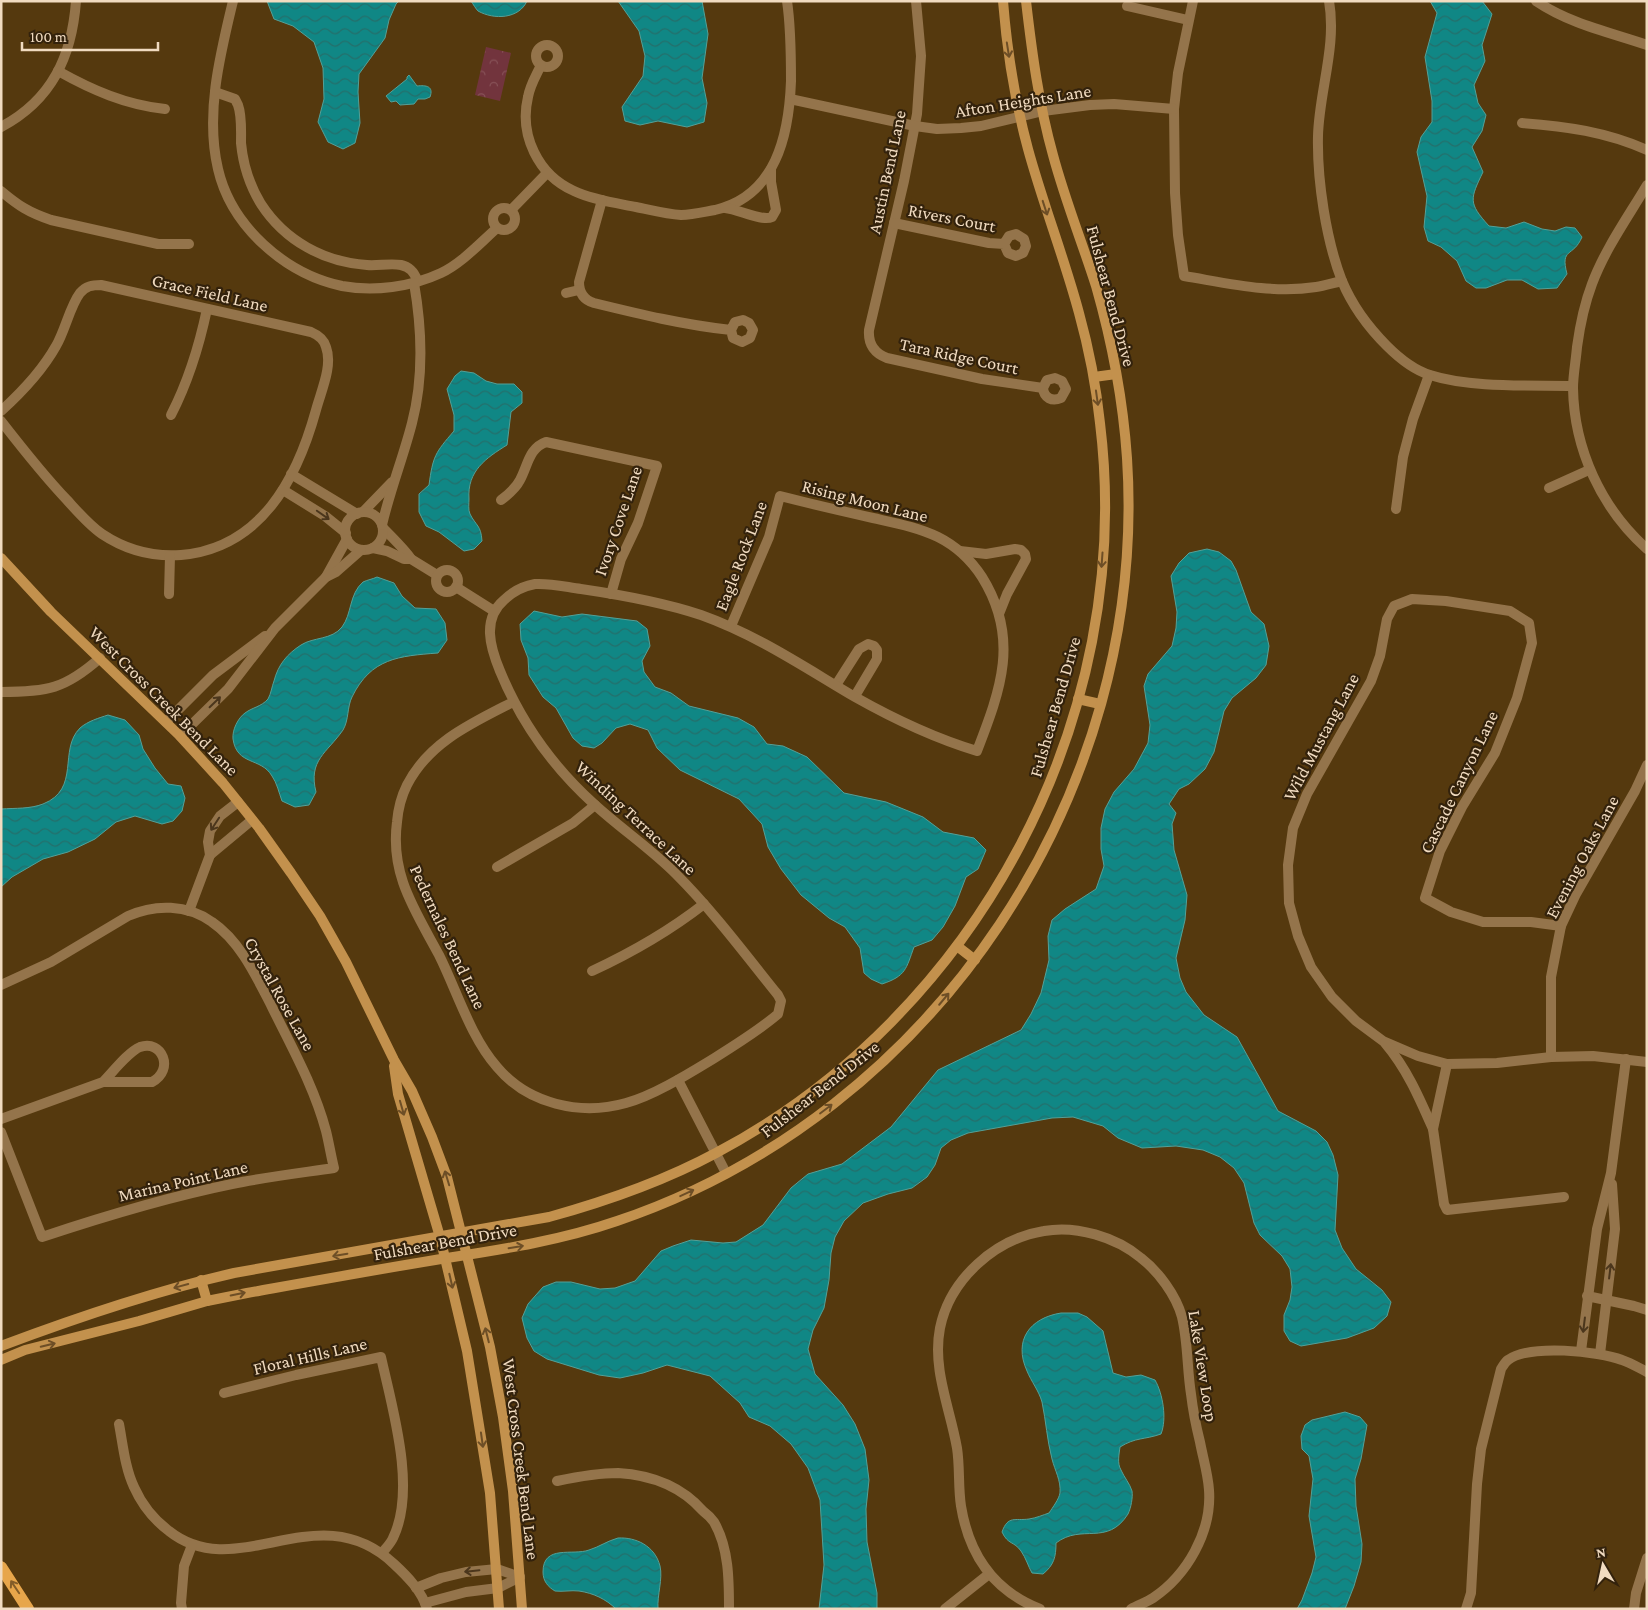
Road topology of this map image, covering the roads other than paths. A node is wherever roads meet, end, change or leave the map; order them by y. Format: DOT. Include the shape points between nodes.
graph roads {
  1 [pos="76,1"];
  2 [pos="233,1"];
  3 [pos="787,1"];
  4 [pos="916,1"];
  5 [pos="1003,1"];
  6 [pos="1026,1"];
  7 [pos="1193,1"];
  8 [pos="1329,1"];
  9 [pos="1536,1"];
  10 [pos="1127,6"];
  11 [pos="1188,20"];
  12 [pos="1647,45"];
  13 [pos="541,65"];
  14 [pos="58,71"];
  15 [pos="215,92"];
  16 [pos="790,99"];
  17 [pos="165,109"];
  18 [pos="1174,109"];
  19 [pos="1042,112"];
  20 [pos="1020,116"];
  21 [pos="1522,123"];
  22 [pos="915,126"];
  23 [pos="1,127"];
  24 [pos="1647,150"];
  25 [pos="771,169"];
  26 [pos="548,173"];
  27 [pos="1647,185"];
  28 [pos="1,191"];
  29 [pos="602,200"];
  30 [pos="724,208"];
  31 [pos="511,210"];
  32 [pos="894,223"];
  33 [pos="497,228"];
  34 [pos="189,244"];
  35 [pos="1004,244"];
  36 [pos="1342,281"];
  37 [pos="414,283"];
  38 [pos="580,290"];
  39 [pos="566,293"];
  40 [pos="207,309"];
  41 [pos="731,330"];
  42 [pos="872,347"];
  43 [pos="1116,374"];
  44 [pos="1429,375"];
  45 [pos="1094,377"];
  46 [pos="1573,386"];
  47 [pos="1043,388"];
  48 [pos="1,411"];
  49 [pos="171,415"];
  50 [pos="1,421"];
  51 [pos="1589,470"];
  52 [pos="291,474"];
  53 [pos="394,479"];
  54 [pos="1549,488"];
  55 [pos="283,490"];
  56 [pos="780,496"];
  57 [pos="501,500"];
  58 [pos="1396,509"];
  59 [pos="360,513"];
  60 [pos="382,527"];
  61 [pos="346,536"];
  62 [pos="373,548"];
  63 [pos="1647,549"];
  64 [pos="361,550"];
  65 [pos="960,551"];
  66 [pos="170,556"];
  67 [pos="1,558"];
  68 [pos="411,559"];
  69 [pos="437,575"];
  70 [pos="326,577"];
  71 [pos="456,587"];
  72 [pos="168,594"];
  73 [pos="612,594"];
  74 [pos="494,612"];
  75 [pos="999,614"];
  76 [pos="1529,623"];
  77 [pos="731,626"];
  78 [pos="276,628"];
  79 [pos="100,658"];
  80 [pos="836,685"];
  81 [pos="1,692"];
  82 [pos="855,696"];
  83 [pos="1078,698"];
  84 [pos="513,702"];
  85 [pos="1100,704"];
  86 [pos="166,722"];
  87 [pos="180,736"];
  88 [pos="1647,765"];
  89 [pos="238,802"];
  90 [pos="595,805"];
  91 [pos="252,820"];
  92 [pos="210,855"];
  93 [pos="497,867"];
  94 [pos="704,904"];
  95 [pos="189,911"];
  96 [pos="1561,926"];
  97 [pos="957,946"];
  98 [pos="975,960"];
  99 [pos="592,971"];
  100 [pos="1,985"];
  101 [pos="778,995"];
  102 [pos="1383,1041"];
  103 [pos="1551,1057"];
  104 [pos="1626,1059"];
  105 [pos="394,1060"];
  106 [pos="1647,1062"];
  107 [pos="1447,1064"];
  108 [pos="678,1080"];
  109 [pos="103,1082"];
  110 [pos="1,1119"];
  111 [pos="1433,1129"];
  112 [pos="1,1132"];
  113 [pos="716,1153"];
  114 [pos="334,1168"];
  115 [pos="1611,1173"];
  116 [pos="726,1174"];
  117 [pos="1564,1198"];
  118 [pos="462,1234"];
  119 [pos="440,1237"];
  120 [pos="468,1255"];
  121 [pos="445,1258"];
  122 [pos="201,1280"];
  123 [pos="1587,1296"];
  124 [pos="1607,1300"];
  125 [pos="207,1301"];
  126 [pos="1647,1310"];
  127 [pos="1,1346"];
  128 [pos="1581,1351"];
  129 [pos="1600,1354"];
  130 [pos="1,1360"];
  131 [pos="1647,1372"];
  132 [pos="224,1393"];
  133 [pos="119,1424"];
  134 [pos="556,1481"];
  135 [pos="192,1545"];
  136 [pos="382,1553"];
  137 [pos="1647,1558"];
  138 [pos="1,1567"];
  139 [pos="496,1569"];
  140 [pos="989,1574"];
  141 [pos="520,1577"];
  142 [pos="416,1588"];
  143 [pos="498,1588"];
  144 [pos="426,1606"];
  145 [pos="28,1609"];
  146 [pos="182,1609"];
  147 [pos="499,1609"];
  148 [pos="522,1609"];
  149 [pos="729,1609"];
  150 [pos="945,1609"];
  151 [pos="1040,1609"];
  152 [pos="1131,1609"];
  153 [pos="1466,1609"];
  154 [pos="1634,1609"];
  1 -- 14 [label="street" via="72,37"];
  2 -- 15 [label="street"];
  3 -- 16 [label="street" via="791,45"];
  4 -- 22 [label="street, Austin Bend Lane" via="921,56"];
  5 -- 20 [label="main road, Fulshear Bend Drive, one-way"];
  6 -- 19 [label="main road, Fulshear Bend Drive"];
  7 -- 11 [label="street"];
  8 -- 36 [label="street" via="1330,40 1318,135 1319,164 1322,200"];
  9 -- 12 [label="street" via="1584,26"];
  10 -- 11 [label="street"];
  11 -- 18 [label="street"];
  13 -- 26 [label="street" via="529,91 526,118 532,148"];
  14 -- 17 [label="street" via="118,100"];
  14 -- 23 [label="street" via="43,93 22,114"];
  15 -- 37 [label="street" via="235,99 240,110 245,167 262,205 285,232 326,257 369,266 400,265 409,268 415,274 417,280"];
  15 -- 37 [label="street" via="218,170 227,195 253,234 294,267 342,286 391,288"];
  16 -- 22 [label="street, Afton Heights Lane"];
  16 -- 25 [label="street" via="784,137"];
  18 -- 19 [label="street, Afton Heights Lane" via="1114,104"];
  18 -- 36 [label="street" via="1175,193 1184,276 1242,286 1290,289"];
  19 -- 20 [label="street, Afton Heights Lane"];
  19 -- 43 [label="main road, Fulshear Bend Drive" via="1100,304"];
  20 -- 22 [label="street, Afton Heights Lane" via="961,128"];
  20 -- 45 [label="main road, Fulshear Bend Drive, one-way" via="1079,311"];
  21 -- 24 [label="street" via="1590,131"];
  22 -- 32 [label="street, Austin Bend Lane"];
  25 -- 30 [label="street" via="751,192"];
  25 -- 30 [label="street" via="776,210 772,217 763,218"];
  26 -- 29 [label="street" via="570,189"];
  26 -- 31 [label="street"];
  27 -- 46 [label="street" via="1603,258 1584,305"];
  28 -- 34 [label="street" via="14,203 51,220 158,244"];
  29 -- 30 [label="street" via="681,215"];
  29 -- 38 [label="street" via="579,280"];
  31 -- 33 [label="street" via="515,219 513,226 505,230"];
  31 -- 33 [label="street" via="502,208 495,212 493,220"];
  32 -- 35 [label="street, Rivers Court"];
  32 -- 42 [label="street, Austin Bend Lane" via="869,330"];
  33 -- 37 [label="street" via="442,273"];
  36 -- 44 [label="street" via="1351,300 1378,337 1405,361"];
  37 -- 53 [label="street" via="419,311 420,367 412,422"];
  38 -- 39 [label="street"];
  38 -- 41 [label="street" via="585,299 594,303 684,324"];
  40 -- 48 [label="street, Grace Field Lane" via="101,285 87,287 78,297 56,346 42,368"];
  40 -- 49 [label="street" via="193,367"];
  40 -- 52 [label="street, Grace Field Lane" via="311,332 324,340 327,368 312,425"];
  42 -- 47 [label="street, Tara Ridge Court" via="887,358 982,379"];
  43 -- 45 [label="main road"];
  43 -- 85 [label="main road, Fulshear Bend Drive" via="1126,455 1127,532 1119,620"];
  44 -- 46 [label="street" via="1453,381"];
  44 -- 58 [label="street" via="1412,419"];
  45 -- 83 [label="main road, Fulshear Bend Drive, one-way" via="1104,472 1103,544 1094,629"];
  46 -- 51 [label="street" via="1577,426"];
  50 -- 66 [label="street" via="86,521 134,550"];
  51 -- 54 [label="street"];
  51 -- 63 [label="street" via="1619,519"];
  52 -- 55 [label="street"];
  52 -- 59 [label="street"];
  53 -- 59 [label="street"];
  53 -- 60 [label="street"];
  55 -- 61 [label="street, one-way" via="325,516"];
  55 -- 66 [label="street" via="261,519 242,535 208,550"];
  56 -- 65 [label="street, Rising Moon Lane" via="918,528"];
  56 -- 77 [label="street, Eagle Rock Lane" via="766,546"];
  57 -- 73 [label="street, Ivory Cove Lane" via="514,490 535,448 546,442 658,466 638,523 618,566"];
  59 -- 60 [label="street" via="374,515"];
  59 -- 61 [label="street" via="348,522"];
  60 -- 62 [label="street" via="382,538"];
  60 -- 68 [label="street"];
  61 -- 64 [label="street" via="355,548"];
  61 -- 70 [label="street"];
  62 -- 64 [label="street"];
  62 -- 68 [label="street"];
  64 -- 70 [label="street"];
  65 -- 75 [label="street, Rising Moon Lane" via="977,569"];
  65 -- 75 [label="street" via="986,554 1015,549 1024,554 1026,559"];
  66 -- 72 [label="street"];
  67 -- 79 [label="main road, West Cross Creek Bend Lane"];
  68 -- 69 [label="street"];
  69 -- 71 [label="street" via="436,586 442,591 450,592"];
  69 -- 71 [label="street" via="444,570 454,572 458,578"];
  70 -- 78 [label="street"];
  71 -- 74 [label="street"];
  73 -- 74 [label="street" via="534,584 515,591"];
  73 -- 77 [label="street" via="668,605"];
  74 -- 84 [label="street, Winding Terrace Lane" via="491,647"];
  75 -- 82 [label="street, Rising Moon Lane" via="1004,657 1001,682 977,751 922,731"];
  76 -- 96 [label="street, Cascade Canyon Lane" via="1532,643 1517,698 1495,753 1440,851 1424,898 1451,912 1484,922"];
  76 -- 102 [label="street, Wild Mustang Lane" via="1510,611 1437,600 1412,598 1394,606 1371,681 1307,794 1293,828 1288,865 1289,903 1310,967 1338,1003"];
  77 -- 80 [label="street"];
  78 -- 86 [label="street" via="214,675"];
  87 -- 78 [label="street, one-way" via="228,689"];
  79 -- 81 [label="street" via="68,682 48,689"];
  79 -- 86 [label="main road, West Cross Creek Bend Lane"];
  80 -- 82 [label="street"];
  80 -- 82 [label="street" via="859,649 868,644 874,646 877,659"];
  83 -- 85 [label="main road"];
  83 -- 97 [label="main road, Fulshear Bend Drive" via="1057,766 1034,819 988,902"];
  84 -- 90 [label="street, Winding Terrace Lane" via="548,755"];
  84 -- 108 [label="street, Pedernales Bend Lane" via="448,738 418,766 398,808 395,852 402,883 488,1056 521,1089 562,1105 612,1107"];
  85 -- 98 [label="main road, Fulshear Bend Drive" via="1073,788 1050,837 1027,882"];
  86 -- 87 [label="main road, West Cross Creek Bend Lane"];
  87 -- 89 [label="main road, West Cross Creek Bend Lane"];
  88 -- 96 [label="street, Evening Oaks Lane"];
  89 -- 91 [label="main road, West Cross Creek Bend Lane"];
  89 -- 92 [label="street, one-way" via="214,823 208,842"];
  90 -- 93 [label="street" via="573,823"];
  90 -- 94 [label="street, Winding Terrace Lane" via="675,873"];
  91 -- 92 [label="street"];
  91 -- 105 [label="main road, West Cross Creek Bend Lane" via="320,916"];
  92 -- 95 [label="street"];
  94 -- 99 [label="street" via="648,944"];
  94 -- 101 [label="street, Winding Terrace Lane"];
  95 -- 100 [label="street, Crystal Rose Lane" via="167,907 141,910 51,962"];
  95 -- 114 [label="street, Crystal Rose Lane" via="211,921 224,932 240,949 259,982 314,1097 326,1130"];
  96 -- 103 [label="street, Evening Oaks Lane" via="1551,977"];
  97 -- 98 [label="main road"];
  97 -- 113 [label="main road, Fulshear Bend Drive" via="895,1019 840,1069 788,1108"];
  116 -- 98 [label="main road, Fulshear Bend Drive, one-way" via="794,1133 850,1091 917,1030"];
  101 -- 108 [label="street, Pedernales Bend Lane" via="781,1001 778,1014"];
  102 -- 107 [label="street, Wild Mustang Lane"];
  102 -- 111 [label="street, Wild Mustang Lane" via="1400,1060"];
  103 -- 104 [label="street, Wild Mustang Lane"];
  103 -- 107 [label="street, Wild Mustang Lane"];
  104 -- 106 [label="street, Wild Mustang Lane"];
  104 -- 115 [label="street"];
  118 -- 105 [label="main road, West Cross Creek Bend Lane, one-way" via="447,1177 432,1137"];
  105 -- 119 [label="main road, West Cross Creek Bend Lane, one-way" via="398,1094"];
  107 -- 111 [label="street"];
  108 -- 113 [label="street"];
  109 -- 109 [label="street" via="152,1082 163,1073 164,1058 154,1048 140,1048"];
  109 -- 110 [label="street"];
  111 -- 117 [label="street" via="1447,1210"];
  112 -- 114 [label="street, Marina Point Lane" via="42,1236 168,1199 234,1184"];
  113 -- 116 [label="street"];
  113 -- 118 [label="main road, Fulshear Bend Drive" via="648,1184 571,1211"];
  115 -- 123 [label="street" via="1597,1229"];
  124 -- 115 [label="street, one-way" via="1615,1229"];
  120 -- 116 [label="main road, Fulshear Bend Drive, one-way" via="550,1240 620,1221"];
  118 -- 119 [label="main road, Fulshear Bend Drive"];
  118 -- 120 [label="main road, West Cross Creek Bend Lane"];
  119 -- 121 [label="main road, West Cross Creek Bend Lane"];
  119 -- 122 [label="main road, Fulshear Bend Drive, one-way"];
  120 -- 121 [label="main road, Fulshear Bend Drive"];
  141 -- 120 [label="main road, West Cross Creek Bend Lane, one-way" via="503,1417"];
  125 -- 121 [label="main road, Fulshear Bend Drive, one-way"];
  121 -- 139 [label="main road, West Cross Creek Bend Lane, one-way" via="480,1423"];
  122 -- 125 [label="main road"];
  122 -- 127 [label="main road, Fulshear Bend Drive, one-way" via="129,1300"];
  123 -- 124 [label="street"];
  123 -- 128 [label="street, one-way"];
  124 -- 126 [label="street"];
  124 -- 129 [label="street"];
  130 -- 125 [label="main road, Fulshear Bend Drive, one-way" via="25,1350"];
  128 -- 129 [label="street"];
  128 -- 153 [label="street" via="1532,1352 1508,1360 1501,1369 1481,1449 1470,1594"];
  129 -- 131 [label="street"];
  132 -- 136 [label="street, Floral Hills Lane" via="381,1357 396,1426 403,1484 399,1521 393,1538"];
  133 -- 135 [label="street" via="133,1485 144,1506 159,1523"];
  134 -- 149 [label="street" via="616,1473 659,1480 681,1491 714,1522 726,1559"];
  135 -- 136 [label="street" via="211,1550 231,1550 302,1536 326,1535 349,1538"];
  135 -- 146 [label="street" via="184,1566"];
  136 -- 142 [label="street"];
  137 -- 154 [label="street"];
  145 -- 138 [label="main road, one-way"];
  139 -- 141 [label="street"];
  139 -- 142 [label="street, one-way" via="466,1572"];
  139 -- 143 [label="main road, West Cross Creek Bend Lane"];
  140 -- 150 [label="street"];
  140 -- 151 [label="street, Lake View Loop" via="1007,1590"];
  140 -- 152 [label="street, Lake View Loop" via="966,1530 961,1505 958,1453 940,1378 940,1328 960,1284 975,1266 996,1250 1019,1237 1046,1230 1094,1234 1140,1257 1157,1274 1181,1315 1194,1415 1210,1492 1200,1540 1188,1563 1152,1599"];
  141 -- 143 [label="street"];
  141 -- 148 [label="main road, West Cross Creek Bend Lane"];
  142 -- 144 [label="street"];
  143 -- 144 [label="street" via="466,1592"];
  143 -- 147 [label="main road, West Cross Creek Bend Lane"];
}
